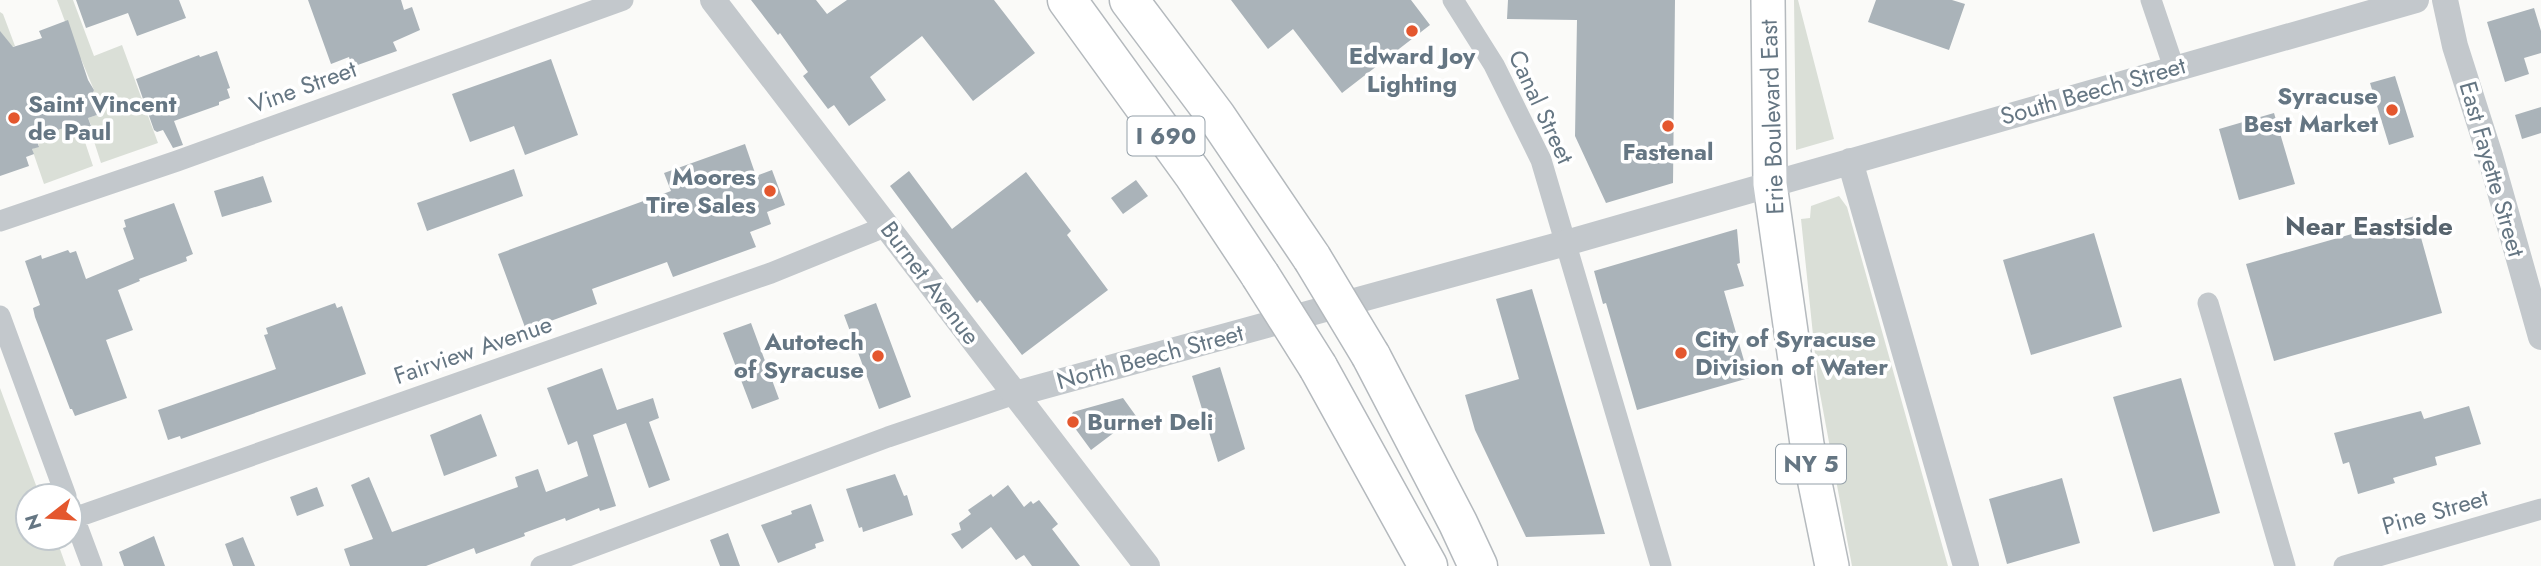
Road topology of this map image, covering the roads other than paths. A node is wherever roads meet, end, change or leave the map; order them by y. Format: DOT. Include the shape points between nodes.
graph roads {
  1 [pos="622,0"];
  2 [pos="712,0"];
  3 [pos="1068,0"];
  4 [pos="1129,0"];
  5 [pos="1453,0"];
  6 [pos="1768,0"];
  7 [pos="2151,0"];
  8 [pos="2416,0"];
  9 [pos="2445,0"];
  10 [pos="2174,68"];
  11 [pos="1850,161"];
  12 [pos="1770,184"];
  13 [pos="0,221"];
  14 [pos="887,226"];
  15 [pos="1566,243"];
  16 [pos="2208,303"];
  17 [pos="0,316"];
  18 [pos="2541,337"];
  19 [pos="1015,394"];
  20 [pos="61,482"];
  21 [pos="84,508"];
  22 [pos="2541,509"];
  23 [pos="84,544"];
  24 [pos="92,566"];
  25 [pos="541,566"];
  26 [pos="1147,566"];
  27 [pos="1429,566"];
  28 [pos="1479,566"];
  29 [pos="1661,566"];
  30 [pos="1832,566"];
  31 [pos="1966,566"];
  32 [pos="2285,566"];
  33 [pos="2344,566"];
  1 -- 13 [label="street, Vine Street"];
  2 -- 14 [label="street, Burnet Avenue"];
  3 -- 27 [label="highway, I 690, bridge" via="1260,275 1318,367"];
  4 -- 28 [label="highway, I 690, bridge" via="1216,116 1312,258 1371,356"];
  5 -- 15 [label="street, Canal Street" via="1494,65 1541,160"];
  6 -- 12 [label="main road, Erie Boulevard East / NY 5"];
  7 -- 10 [label="street"];
  8 -- 10 [label="street, South Beech Street"];
  9 -- 18 [label="street, East Fayette Street"];
  10 -- 11 [label="street, South Beech Street"];
  11 -- 12 [label="street, South Beech Street"];
  11 -- 31 [label="street"];
  12 -- 15 [label="street, North Beech Street"];
  12 -- 30 [label="main road, Erie Boulevard East / NY 5" via="1805,432"];
  14 -- 19 [label="street, Burnet Avenue"];
  14 -- 21 [label="street, Fairview Avenue" via="758,277"];
  15 -- 19 [label="street, North Beech Street"];
  15 -- 29 [label="street, Canal Street"];
  16 -- 32 [label="street"];
  17 -- 20 [label="street"];
  19 -- 25 [label="street, North Beech Street"];
  19 -- 26 [label="street, Burnet Avenue"];
  22 -- 33 [label="street, Pine Street"];
  23 -- 24 [label="street"];
}
